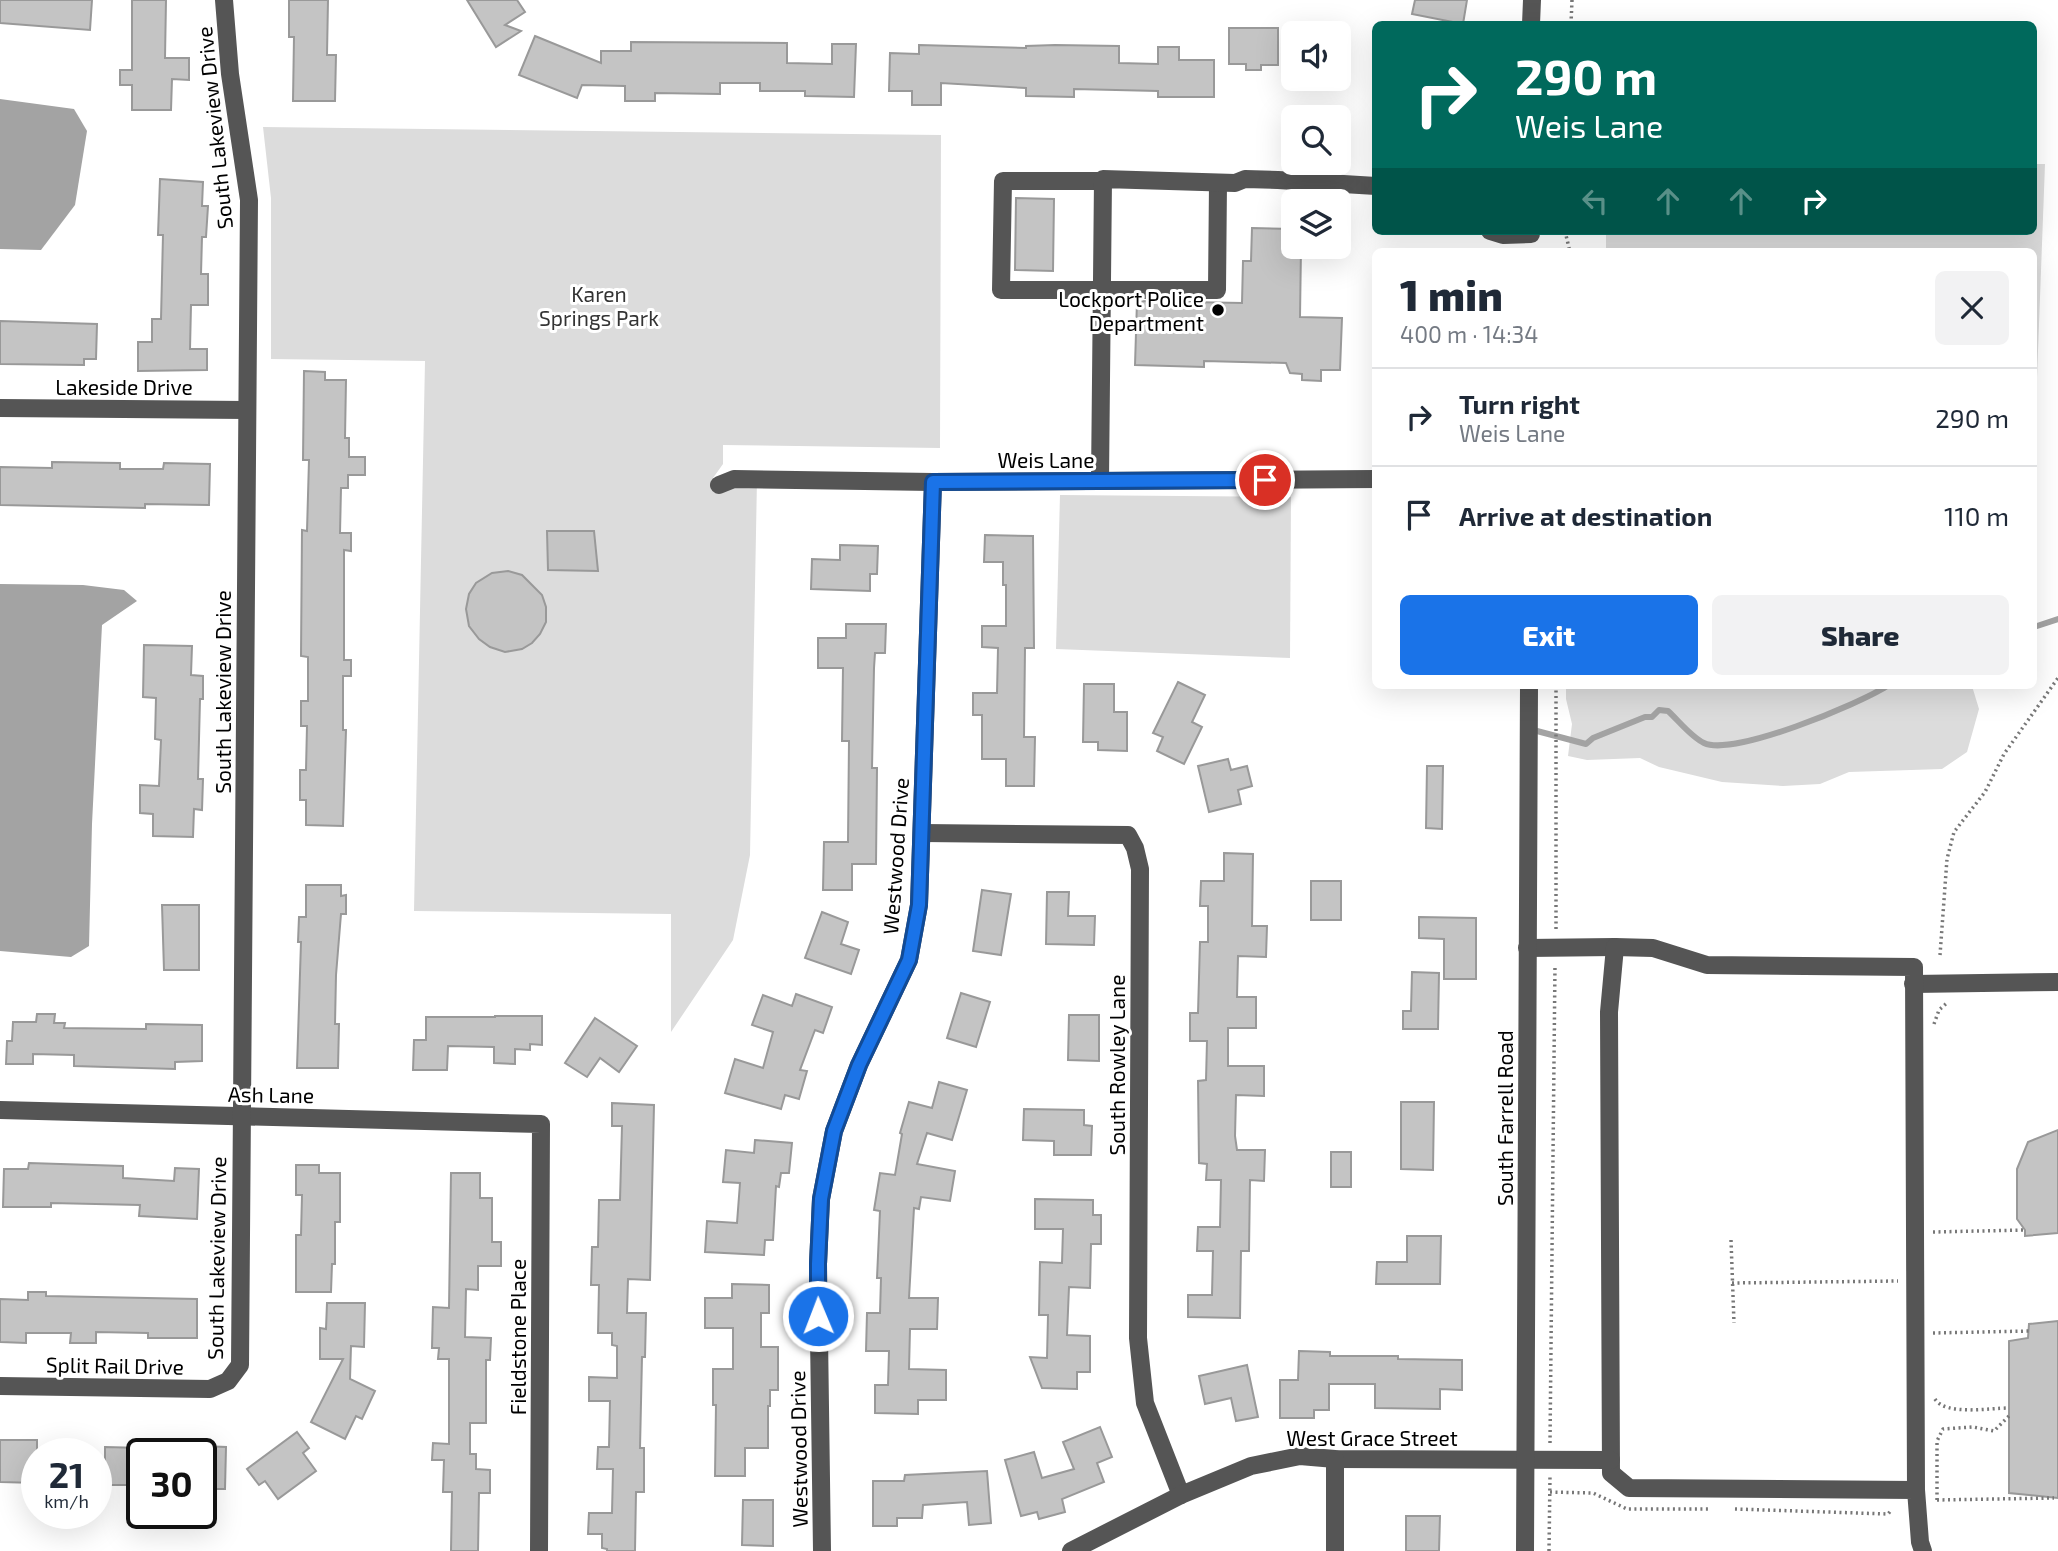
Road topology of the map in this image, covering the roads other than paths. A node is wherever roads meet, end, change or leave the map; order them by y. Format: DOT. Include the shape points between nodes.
graph roads {
  1 [pos="224,0"];
  2 [pos="1532,0"];
  3 [pos="1531,21"];
  4 [pos="1103,181"];
  5 [pos="1227,183"];
  6 [pos="1372,186"];
  7 [pos="1503,235"];
  8 [pos="1531,239"];
  9 [pos="1102,289"];
  10 [pos="0,408"];
  11 [pos="247,410"];
  12 [pos="1372,479"];
  13 [pos="1100,481"];
  14 [pos="933,482"];
  15 [pos="719,485"];
  16 [pos="1529,689"];
  17 [pos="923,832"];
  18 [pos="1615,947"];
  19 [pos="1527,948"];
  20 [pos="2058,982"];
  21 [pos="1913,984"];
  22 [pos="0,1110"];
  23 [pos="241,1116"];
  24 [pos="541,1124"];
  25 [pos="228,1381"];
  26 [pos="0,1386"];
  27 [pos="1335,1459"];
  28 [pos="1525,1459"];
  29 [pos="1611,1460"];
  30 [pos="1916,1490"];
  31 [pos="1181,1495"];
  32 [pos="539,1551"];
  33 [pos="822,1551"];
  34 [pos="1071,1551"];
  35 [pos="1335,1551"];
  36 [pos="1525,1551"];
  37 [pos="1923,1551"];
  1 -- 11 [label="street, South Lakeview Drive" via="249,200"];
  2 -- 3 [label="street"];
  4 -- 5 [label="street"];
  4 -- 9 [label="street"];
  4 -- 9 [label="street" via="1003,181 1001,290"];
  5 -- 6 [label="street" via="1278,180"];
  5 -- 9 [label="street" via="1217,290"];
  7 -- 8 [label="street"];
  9 -- 13 [label="street"];
  10 -- 11 [label="street, Lakeside Drive"];
  11 -- 23 [label="street, South Lakeview Drive"];
  12 -- 13 [label="street, Weis Lane"];
  13 -- 14 [label="street, Weis Lane"];
  14 -- 15 [label="street, Weis Lane" via="734,478"];
  14 -- 17 [label="street, Westwood Drive"];
  16 -- 19 [label="street, South Farrell Road"];
  17 -- 31 [label="street, South Rowley Lane" via="1128,835 1135,848 1140,869 1138,1338 1145,1403"];
  17 -- 33 [label="street, Westwood Drive" via="919,905 909,960 838,1120 821,1199"];
  18 -- 19 [label="street"];
  18 -- 21 [label="street" via="1653,948 1707,965 1914,967"];
  18 -- 29 [label="street" via="1609,1012"];
  19 -- 28 [label="street, South Farrell Road"];
  20 -- 21 [label="street"];
  21 -- 30 [label="street"];
  22 -- 23 [label="street, Ash Lane"];
  23 -- 24 [label="street, Ash Lane"];
  23 -- 25 [label="street, South Lakeview Drive" via="240,1365"];
  24 -- 32 [label="street, Fieldstone Place"];
  25 -- 26 [label="street, Split Rail Drive" via="210,1388"];
  27 -- 28 [label="street, West Grace Street"];
  27 -- 31 [label="street, West Grace Street" via="1300,1456 1274,1460"];
  27 -- 35 [label="street"];
  28 -- 29 [label="street, West Grace Street"];
  28 -- 36 [label="street, South Farrell Road"];
  29 -- 30 [label="street" via="1611,1473 1629,1488"];
  30 -- 37 [label="street"];
  31 -- 34 [label="street, West Grace Street"];
}
